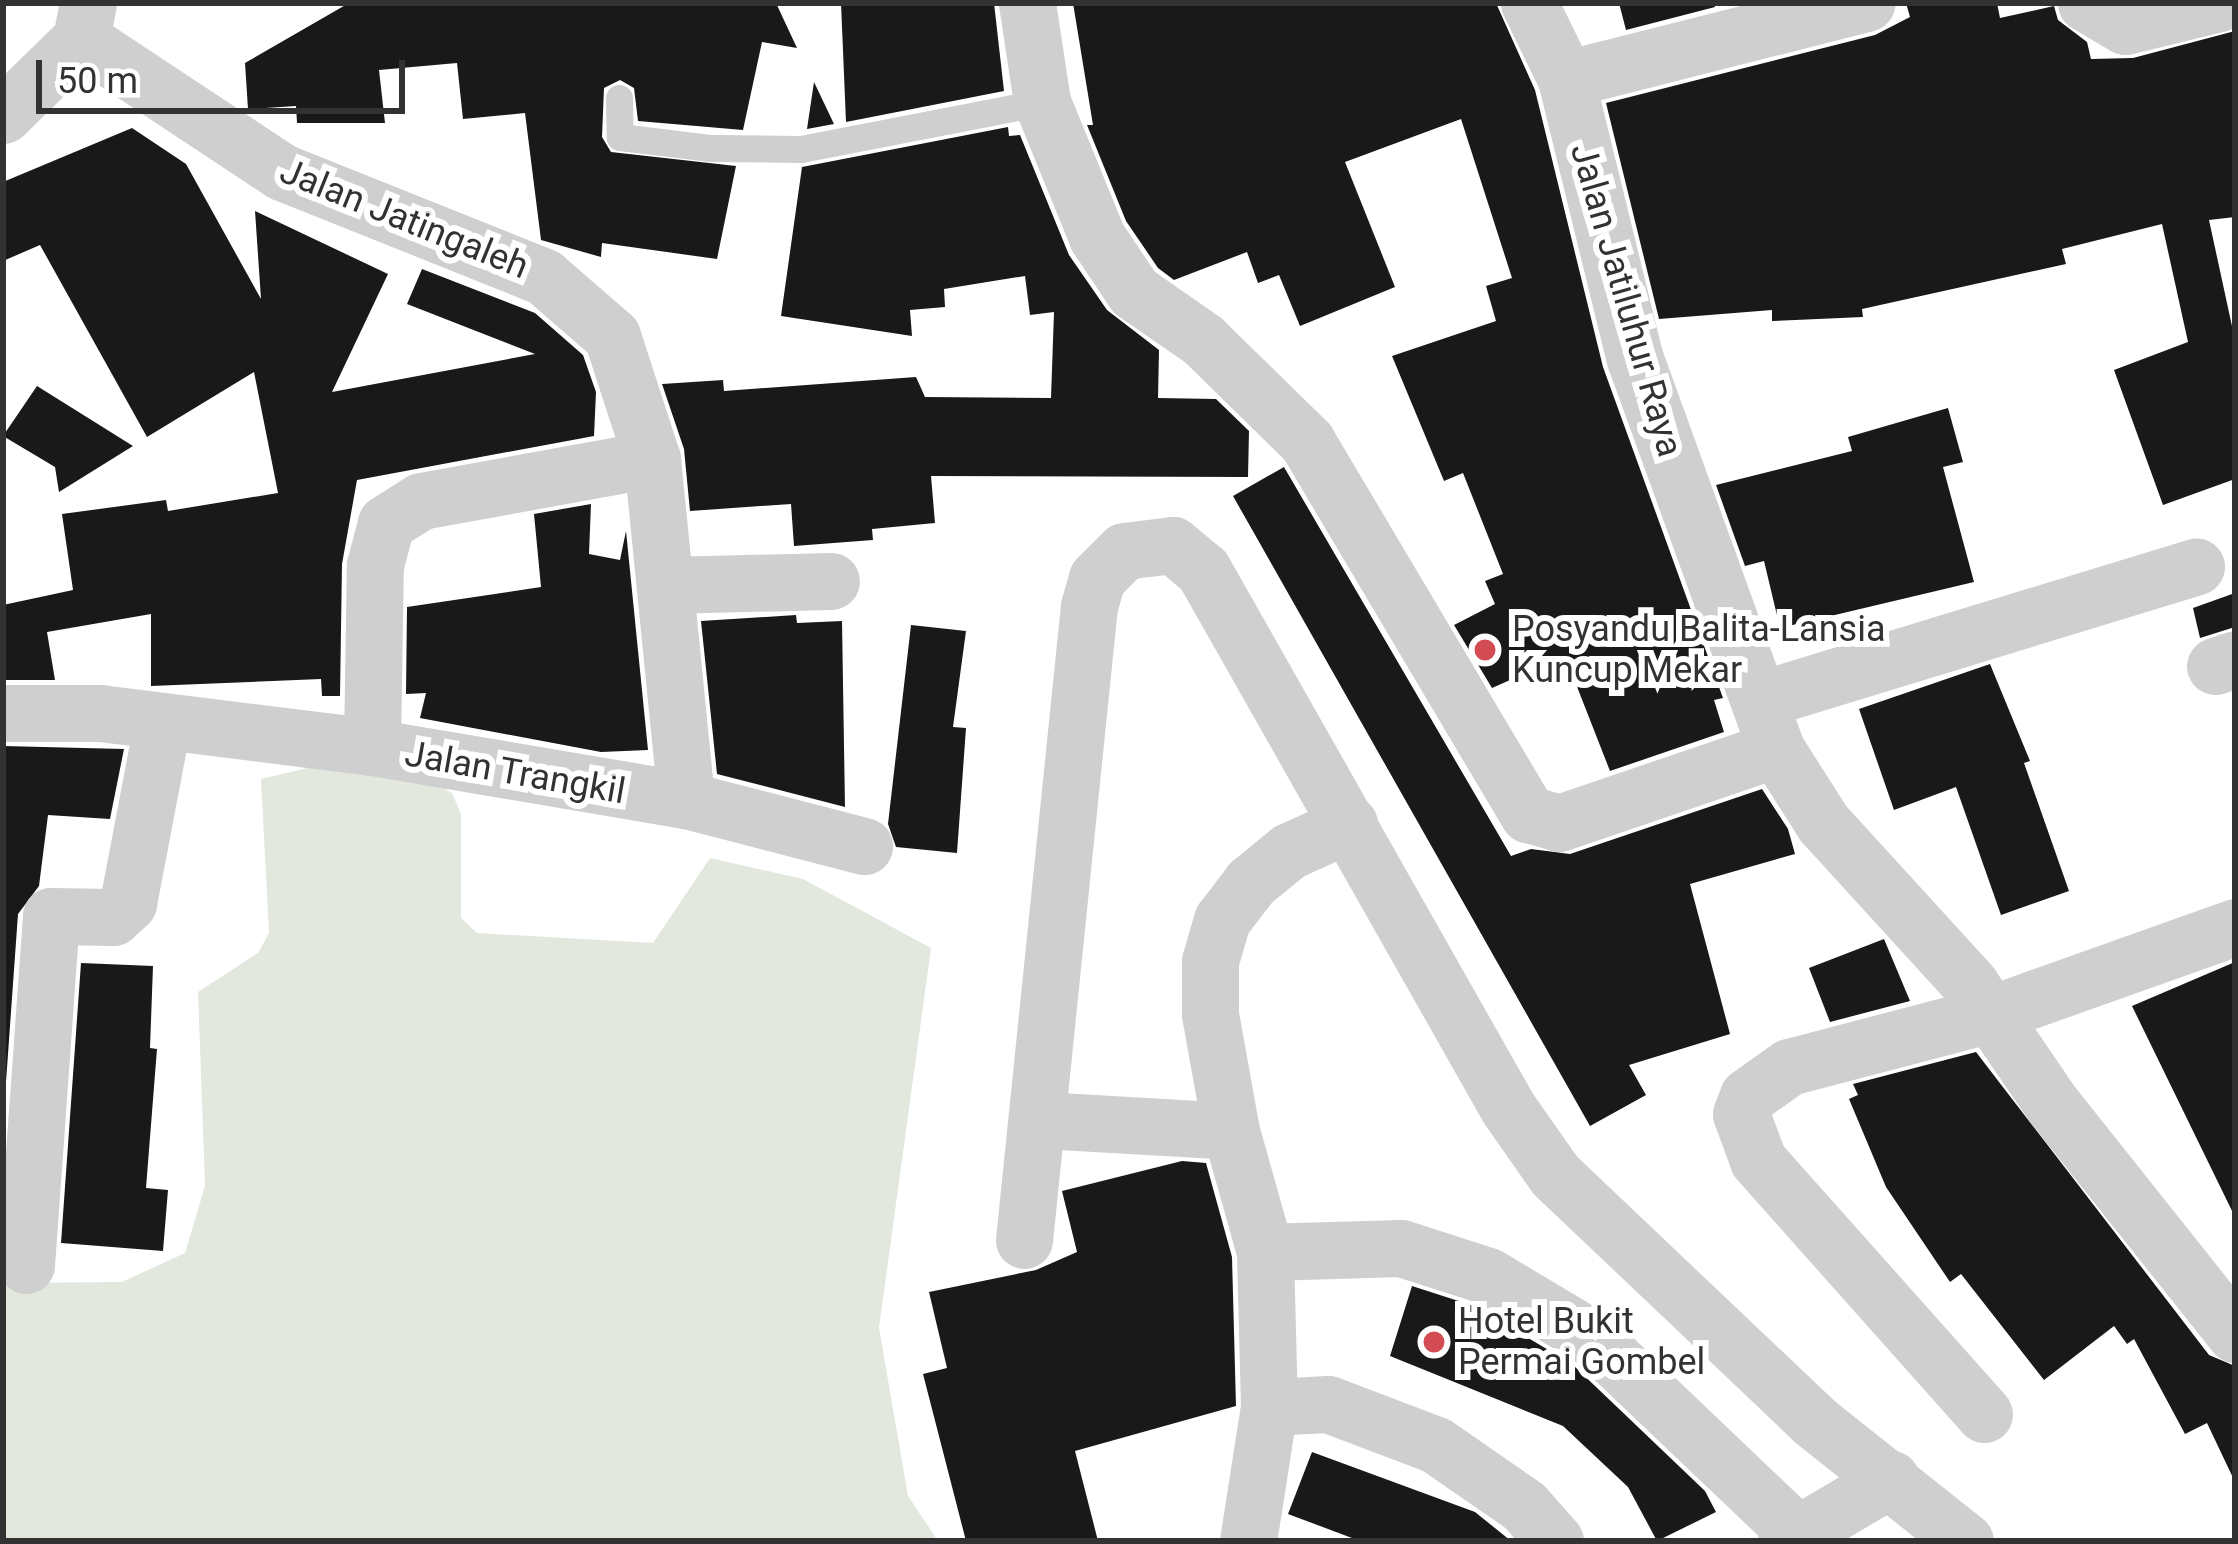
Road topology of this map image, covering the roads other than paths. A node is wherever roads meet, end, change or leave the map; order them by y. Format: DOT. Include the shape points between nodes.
graph roads {
  1 [pos="1027,3"];
  2 [pos="1529,3"];
  3 [pos="1867,3"];
  4 [pos="2086,3"];
  5 [pos="2219,3"];
  6 [pos="85,21"];
  7 [pos="1566,79"];
  8 [pos="619,98"];
  9 [pos="1042,103"];
  10 [pos="3,115"];
  11 [pos="652,459"];
  12 [pos="2196,566"];
  13 [pos="831,581"];
  14 [pos="665,585"];
  15 [pos="3,712"];
  16 [pos="162,725"];
  17 [pos="1767,725"];
  18 [pos="372,747"];
  19 [pos="686,800"];
  20 [pos="1348,824"];
  21 [pos="865,846"];
  22 [pos="2235,927"];
  23 [pos="1991,1014"];
  24 [pos="1042,1120"];
  25 [pos="1231,1131"];
  26 [pos="1024,1240"];
  27 [pos="1265,1252"];
  28 [pos="26,1265"];
  29 [pos="2235,1334"];
  30 [pos="1269,1407"];
  31 [pos="1984,1414"];
  32 [pos="1891,1479"];
  33 [pos="1792,1538"];
  34 [pos="1248,1541"];
  35 [pos="1555,1541"];
  36 [pos="1965,1541"];
  1 -- 9 [label="street"];
  2 -- 7 [label="street, Jalan Jatiluhur Raya"];
  3 -- 7 [label="street"];
  4 -- 5 [label="street" via="2125,26"];
  6 -- 10 [label="street, Jalan Jatingaleh"];
  6 -- 11 [label="street, Jalan Jatingaleh" via="282,172 572,294 612,336"];
  7 -- 17 [label="street, Jalan Jatiluhur Raya" via="1635,359"];
  8 -- 9 [label="lane" via="620,137 734,148 801,148"];
  9 -- 17 [label="street" via="1097,237 1134,292 1203,340 1307,442 1528,814 1559,824"];
  11 -- 14 [label="street, Jalan Jatingaleh"];
  11 -- 18 [label="street" via="421,501 386,523 375,566"];
  12 -- 17 [label="street"];
  13 -- 14 [label="street"];
  14 -- 19 [label="street, Jalan Jatingaleh"];
  15 -- 16 [label="street, Jalan Trangkil" via="100,713"];
  16 -- 18 [label="street, Jalan Trangkil"];
  16 -- 28 [label="street" via="128,902 113,917 51,916"];
  17 -- 23 [label="street, Jalan Jatiluhur Raya" via="1823,823"];
  18 -- 19 [label="street, Jalan Trangkil"];
  19 -- 21 [label="street, Jalan Trangkil"];
  20 -- 24 [label="street" via="1190,556 1173,544 1141,544 1106,565 1089,606"];
  20 -- 25 [label="street" via="1289,851 1222,920 1210,961 1210,1014"];
  20 -- 32 [label="street" via="1508,1108 1555,1175 1814,1421"];
  22 -- 23 [label="street"];
  23 -- 29 [label="street, Jalan Jatiluhur Raya" via="2052,1104"];
  23 -- 31 [label="street" via="1789,1066 1748,1096 1741,1114 1758,1160"];
  24 -- 25 [label="street"];
  24 -- 26 [label="street"];
  25 -- 27 [label="street"];
  27 -- 30 [label="street"];
  27 -- 33 [label="street" via="1401,1248 1488,1276 1592,1339"];
  30 -- 34 [label="street"];
  30 -- 35 [label="street" via="1328,1404 1419,1437 1484,1475"];
  32 -- 33 [label="street"];
  32 -- 36 [label="street"];
}
